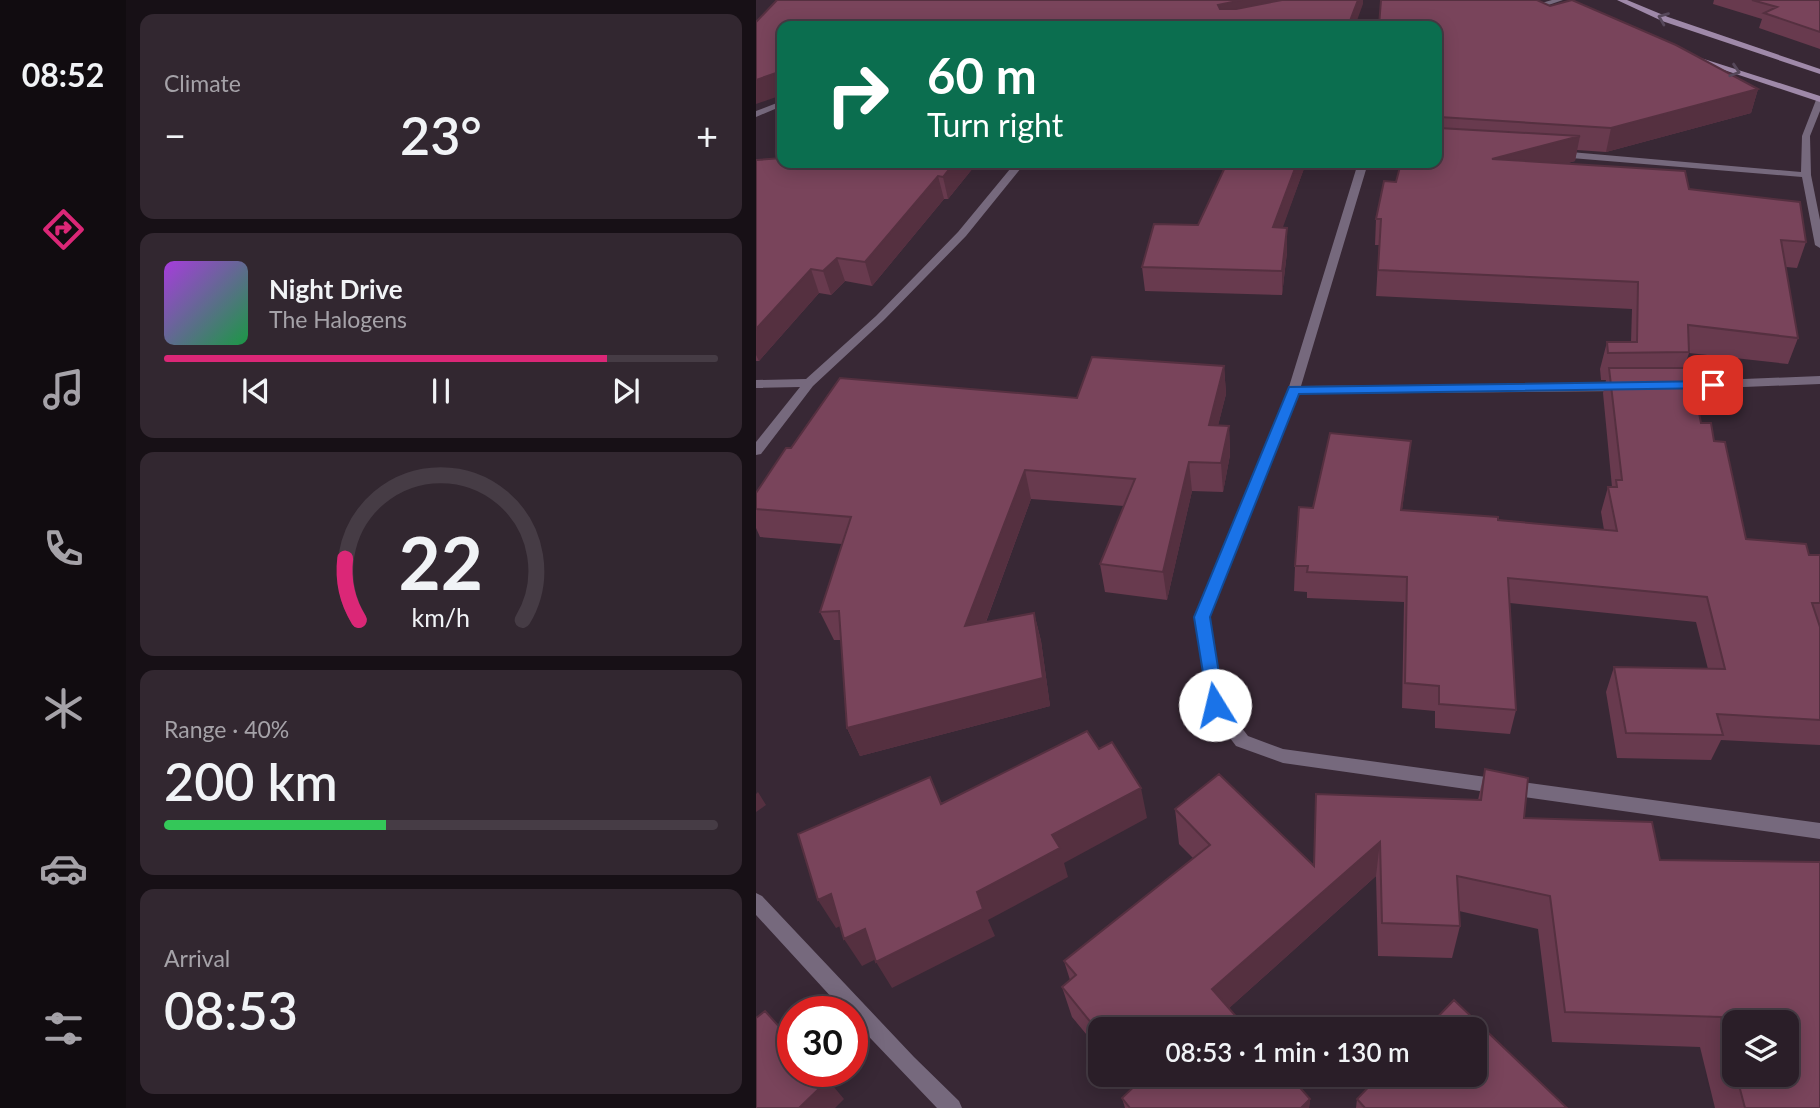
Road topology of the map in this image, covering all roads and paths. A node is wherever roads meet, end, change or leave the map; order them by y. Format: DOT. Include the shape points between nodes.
graph roads {
  1 [pos="1510,0"];
  2 [pos="1559,0"];
  3 [pos="1621,0"];
  4 [pos="1570,5"];
  5 [pos="1676,51"];
  6 [pos="1820,72"];
  7 [pos="1820,99"];
  8 [pos="777,105"];
  9 [pos="756,114"];
  10 [pos="1550,153"];
  11 [pos="1016,168"];
  12 [pos="1361,168"];
  13 [pos="1806,176"];
  14 [pos="1820,245"];
  15 [pos="1820,380"];
  16 [pos="809,383"];
  17 [pos="756,384"];
  18 [pos="1659,386"];
  19 [pos="1632,387"];
  20 [pos="1294,390"];
  21 [pos="756,451"];
  22 [pos="1820,831"];
  23 [pos="756,902"];
  24 [pos="952,1108"];
  1 -- 2 [label="street" via="1531,9"];
  2 -- 4 [label="main road"];
  6 -- 3 [label="main road, one-way"];
  5 -- 7 [label="main road, one-way"];
  7 -- 13 [label="street" via="1806,136"];
  8 -- 9 [label="street"];
  10 -- 13 [label="street"];
  11 -- 16 [label="street" via="962,234"];
  12 -- 20 [label="street"];
  13 -- 14 [label="street"];
  15 -- 18 [label="street"];
  16 -- 17 [label="street"];
  16 -- 21 [label="street"];
  19 -- 20 [label="street"];
  20 -- 22 [label="street" via="1202,617 1215,705 1242,741 1283,756"];
  23 -- 24 [label="street"];
}
